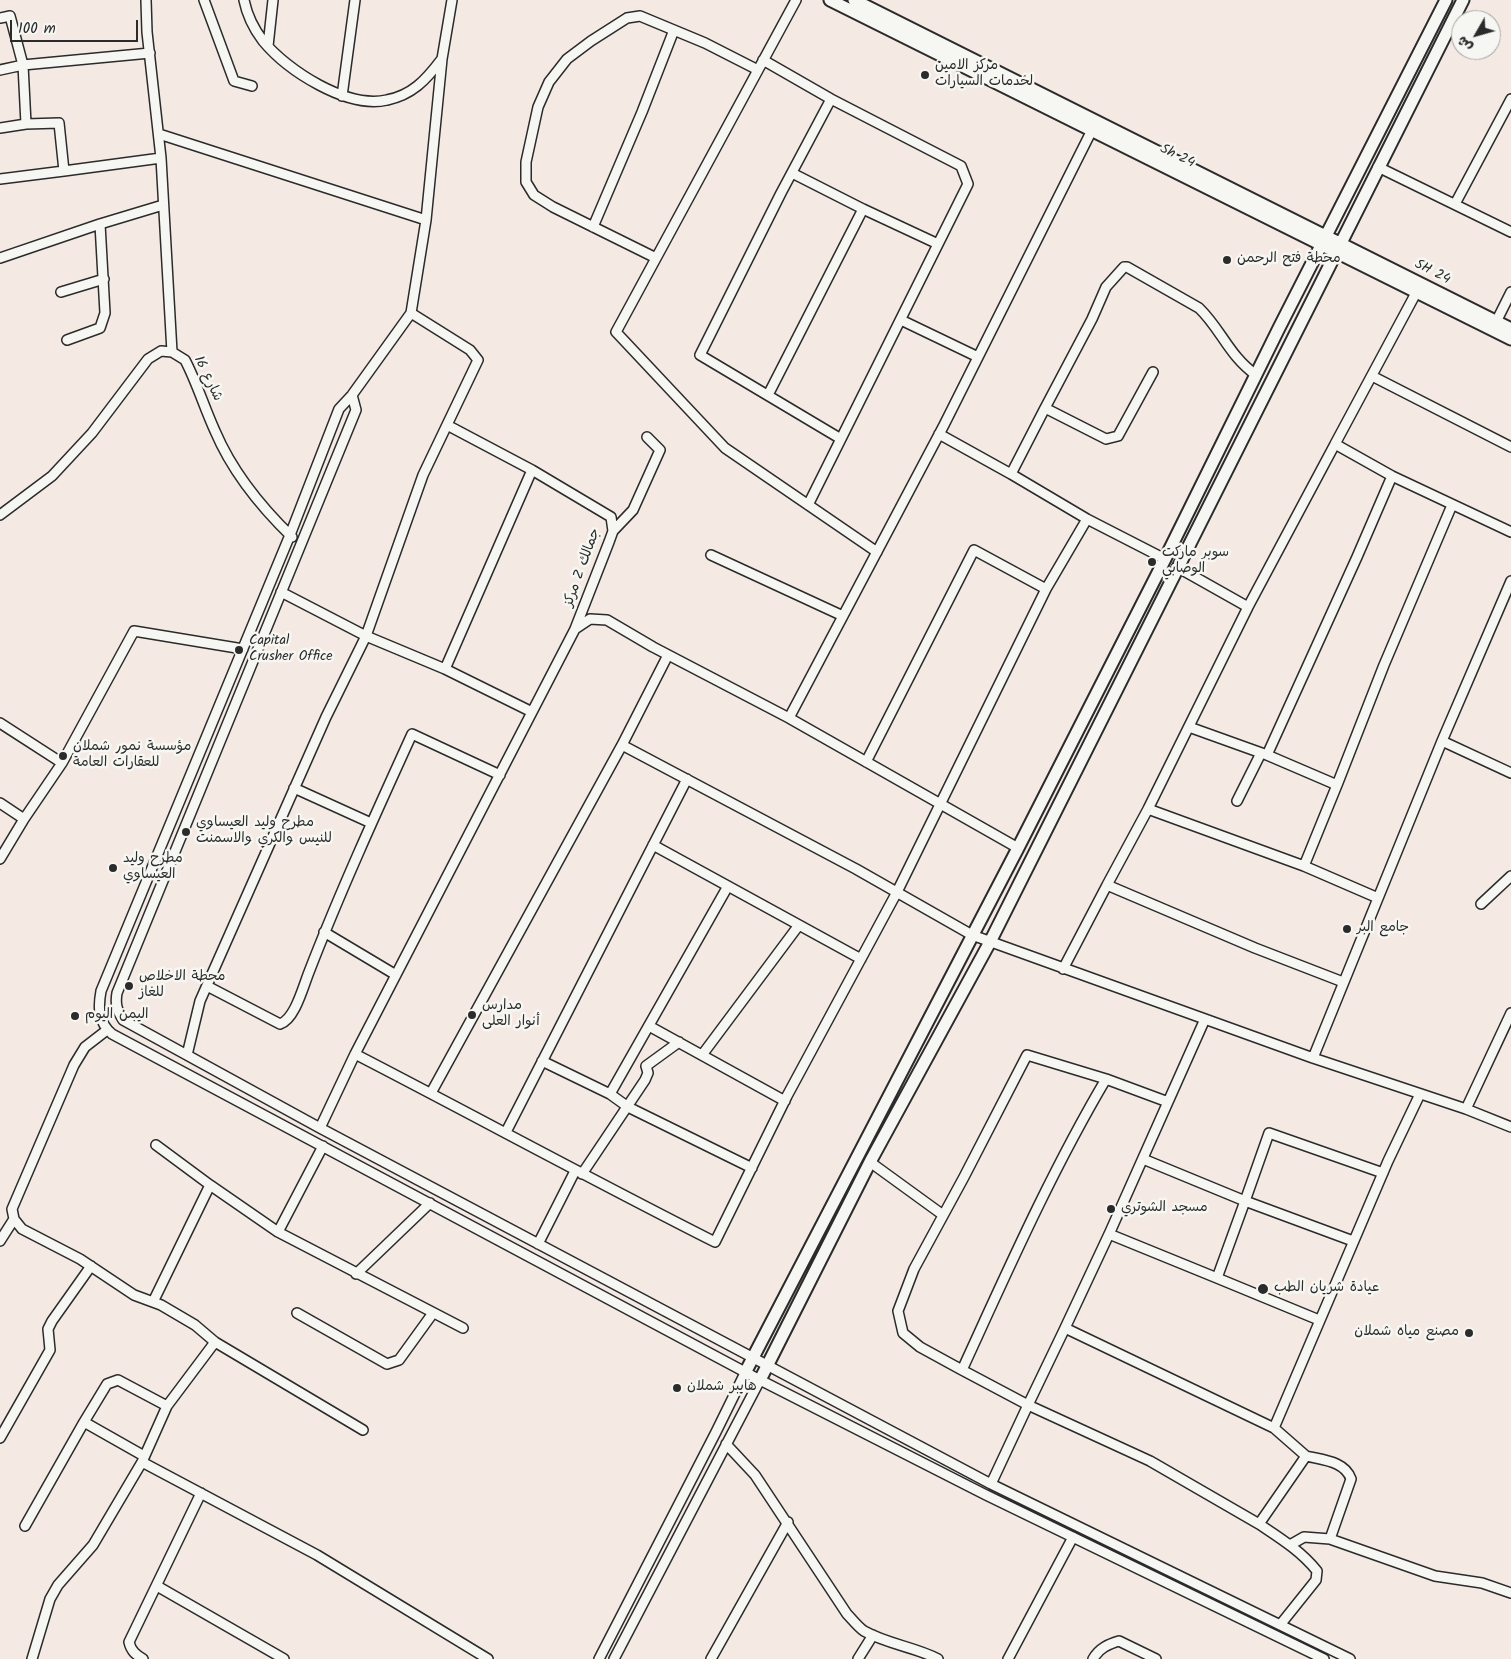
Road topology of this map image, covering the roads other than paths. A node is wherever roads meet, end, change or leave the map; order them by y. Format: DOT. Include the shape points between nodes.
graph roads {
  1 [pos="146,0"];
  2 [pos="204,0"];
  3 [pos="244,0"];
  4 [pos="273,0"];
  5 [pos="355,0"];
  6 [pos="452,0"];
  7 [pos="796,0"];
  8 [pos="830,0"];
  9 [pos="854,0"];
  10 [pos="1446,0"];
  11 [pos="1463,0"];
  12 [pos="0,18"];
  13 [pos="674,30"];
  14 [pos="268,46"];
  15 [pos="150,53"];
  16 [pos="442,59"];
  17 [pos="763,60"];
  18 [pos="23,65"];
  19 [pos="0,70"];
  20 [pos="758,70"];
  21 [pos="252,86"];
  22 [pos="342,96"];
  23 [pos="1511,99"];
  24 [pos="831,100"];
  25 [pos="26,124"];
  26 [pos="1094,126"];
  27 [pos="0,128"];
  28 [pos="159,134"];
  29 [pos="161,158"];
  30 [pos="1378,167"];
  31 [pos="64,171"];
  32 [pos="792,173"];
  33 [pos="0,179"];
  34 [pos="1454,204"];
  35 [pos="162,205"];
  36 [pos="863,209"];
  37 [pos="426,220"];
  38 [pos="100,224"];
  39 [pos="593,227"];
  40 [pos="1511,232"];
  41 [pos="1324,241"];
  42 [pos="938,244"];
  43 [pos="1338,248"];
  44 [pos="0,258"];
  45 [pos="656,258"];
  46 [pos="104,279"];
  47 [pos="61,292"];
  48 [pos="1416,292"];
  49 [pos="1511,292"];
  50 [pos="410,313"];
  51 [pos="901,320"];
  52 [pos="1496,322"];
  53 [pos="1511,330"];
  54 [pos="68,340"];
  55 [pos="1511,340"];
  56 [pos="172,352"];
  57 [pos="978,357"];
  58 [pos="1153,372"];
  59 [pos="1256,375"];
  60 [pos="1372,376"];
  61 [pos="352,395"];
  62 [pos="768,395"];
  63 [pos="1044,408"];
  64 [pos="447,425"];
  65 [pos="939,434"];
  66 [pos="647,437"];
  67 [pos="841,439"];
  68 [pos="1335,444"];
  69 [pos="1511,448"];
  70 [pos="532,470"];
  71 [pos="1011,474"];
  72 [pos="1392,476"];
  73 [pos="808,505"];
  74 [pos="1452,505"];
  75 [pos="0,515"];
  76 [pos="1087,519"];
  77 [pos="613,531"];
  78 [pos="1511,532"];
  79 [pos="290,534"];
  80 [pos="301,545"];
  81 [pos="877,552"];
  82 [pos="711,555"];
  83 [pos="1165,559"];
  84 [pos="1177,567"];
  85 [pos="1511,581"];
  86 [pos="1046,589"];
  87 [pos="281,592"];
  88 [pos="1248,607"];
  89 [pos="843,616"];
  90 [pos="575,629"];
  91 [pos="366,636"];
  92 [pos="243,648"];
  93 [pos="668,655"];
  94 [pos="445,669"];
  95 [pos="532,712"];
  96 [pos="789,718"];
  97 [pos="0,723"];
  98 [pos="1189,727"];
  99 [pos="1442,741"];
  100 [pos="622,745"];
  101 [pos="1264,754"];
  102 [pos="866,762"];
  103 [pos="62,763"];
  104 [pos="1511,773"];
  105 [pos="500,775"];
  106 [pos="687,779"];
  107 [pos="1338,785"];
  108 [pos="294,788"];
  109 [pos="1237,801"];
  110 [pos="0,803"];
  111 [pos="940,804"];
  112 [pos="1148,809"];
  113 [pos="24,819"];
  114 [pos="371,823"];
  115 [pos="653,845"];
  116 [pos="1018,848"];
  117 [pos="0,859"];
  118 [pos="1304,866"];
  119 [pos="1511,876"];
  120 [pos="1107,885"];
  121 [pos="728,886"];
  122 [pos="897,892"];
  123 [pos="1378,898"];
  124 [pos="1481,904"];
  125 [pos="799,925"];
  126 [pos="324,932"];
  127 [pos="972,936"];
  128 [pos="990,942"];
  129 [pos="861,959"];
  130 [pos="1063,969"];
  131 [pos="396,975"];
  132 [pos="1343,982"];
  133 [pos="207,986"];
  134 [pos="1511,1013"];
  135 [pos="1204,1019"];
  136 [pos="649,1026"];
  137 [pos="107,1030"];
  138 [pos="679,1042"];
  139 [pos="187,1054"];
  140 [pos="355,1054"];
  141 [pos="702,1055"];
  142 [pos="1313,1058"];
  143 [pos="542,1061"];
  144 [pos="1106,1079"];
  145 [pos="431,1093"];
  146 [pos="610,1094"];
  147 [pos="1420,1094"];
  148 [pos="785,1101"];
  149 [pos="1168,1102"];
  150 [pos="628,1107"];
  151 [pos="1466,1109"];
  152 [pos="1511,1127"];
  153 [pos="320,1128"];
  154 [pos="506,1132"];
  155 [pos="156,1145"];
  156 [pos="323,1146"];
  157 [pos="1143,1159"];
  158 [pos="870,1162"];
  159 [pos="752,1168"];
  160 [pos="579,1172"];
  161 [pos="1383,1173"];
  162 [pos="210,1185"];
  163 [pos="1245,1201"];
  164 [pos="430,1203"];
  165 [pos="943,1215"];
  166 [pos="14,1219"];
  167 [pos="278,1232"];
  168 [pos="1109,1234"];
  169 [pos="0,1241"];
  170 [pos="1353,1241"];
  171 [pos="538,1244"];
  172 [pos="91,1266"];
  173 [pos="356,1274"];
  174 [pos="1217,1278"];
  175 [pos="153,1302"];
  176 [pos="297,1313"];
  177 [pos="433,1313"];
  178 [pos="1319,1320"];
  179 [pos="463,1328"];
  180 [pos="1064,1328"];
  181 [pos="215,1342"];
  182 [pos="752,1357"];
  183 [pos="768,1365"];
  184 [pos="962,1370"];
  185 [pos="746,1371"];
  186 [pos="760,1380"];
  187 [pos="1028,1405"];
  188 [pos="167,1406"];
  189 [pos="84,1422"];
  190 [pos="1274,1428"];
  191 [pos="362,1430"];
  192 [pos="0,1438"];
  193 [pos="726,1444"];
  194 [pos="1306,1456"];
  195 [pos="143,1459"];
  196 [pos="991,1484"];
  197 [pos="201,1493"];
  198 [pos="788,1522"];
  199 [pos="1259,1524"];
  200 [pos="26,1526"];
  201 [pos="1073,1537"];
  202 [pos="1330,1539"];
  203 [pos="1290,1545"];
  204 [pos="156,1586"];
  205 [pos="1511,1593"];
  206 [pos="1280,1625"];
  207 [pos="873,1635"];
  208 [pos="32,1659"];
  209 [pos="143,1659"];
  210 [pos="284,1659"];
  211 [pos="488,1659"];
  212 [pos="599,1659"];
  213 [pos="614,1659"];
  214 [pos="711,1659"];
  215 [pos="858,1659"];
  216 [pos="938,1659"];
  217 [pos="1008,1659"];
  218 [pos="1093,1659"];
  219 [pos="1156,1659"];
  220 [pos="1324,1659"];
  221 [pos="1350,1659"];
  1 -- 15 [label="street"];
  2 -- 21 [label="street" via="234,81"];
  3 -- 14 [label="street" via="247,13"];
  4 -- 14 [label="street"];
  5 -- 22 [label="street"];
  6 -- 16 [label="street"];
  7 -- 17 [label="street"];
  8 -- 26 [label="street, Sh 24"];
  9 -- 26 [label="street, Sh 24"];
  10 -- 41 [label="street"];
  11 -- 30 [label="street"];
  12 -- 18 [label="street" via="10,16"];
  13 -- 20 [label="street"];
  13 -- 39 [label="street"];
  13 -- 39 [label="street" via="640,16 627,18 567,59 548,82 538,107 526,162 526,182 534,195"];
  14 -- 22 [label="street" via="294,70"];
  15 -- 18 [label="street"];
  15 -- 28 [label="street"];
  16 -- 22 [label="street" via="420,85 402,96 371,101"];
  16 -- 37 [label="street"];
  17 -- 20 [label="street"];
  17 -- 24 [label="street"];
  18 -- 19 [label="street"];
  18 -- 25 [label="street"];
  20 -- 45 [label="street"];
  23 -- 34 [label="street"];
  24 -- 32 [label="street"];
  24 -- 42 [label="street" via="961,166 968,184"];
  25 -- 27 [label="street"];
  25 -- 31 [label="street" via="59,122"];
  26 -- 41 [label="street, Sh 24"];
  26 -- 57 [label="street"];
  28 -- 29 [label="street"];
  28 -- 37 [label="street"];
  29 -- 31 [label="street"];
  29 -- 35 [label="street"];
  30 -- 34 [label="street"];
  30 -- 43 [label="street"];
  31 -- 33 [label="street"];
  32 -- 36 [label="street"];
  32 -- 62 [label="street" via="700,354"];
  34 -- 40 [label="street"];
  35 -- 38 [label="street"];
  35 -- 56 [label="street"];
  36 -- 42 [label="street"];
  36 -- 62 [label="street"];
  37 -- 50 [label="street"];
  38 -- 44 [label="street"];
  38 -- 46 [label="street"];
  39 -- 45 [label="street"];
  41 -- 43 [label="street, Sh 24"];
  41 -- 59 [label="street"];
  42 -- 51 [label="street"];
  43 -- 48 [label="street, Sh 24"];
  43 -- 52 [label="street, SH 24"];
  43 -- 84 [label="street"];
  45 -- 73 [label="street" via="616,332 725,448"];
  46 -- 47 [label="street"];
  46 -- 54 [label="street" via="105,313 100,328"];
  48 -- 55 [label="street, Sh 24"];
  48 -- 60 [label="street"];
  49 -- 52 [label="street"];
  50 -- 61 [label="street"];
  50 -- 64 [label="street" via="470,350 478,360"];
  51 -- 57 [label="street"];
  51 -- 67 [label="street"];
  52 -- 53 [label="street, SH 24"];
  56 -- 75 [label="street, شارع 16" via="161,351 148,359 92,433 52,476"];
  56 -- 79 [label="street, شارع 16" via="185,360 225,453 265,509"];
  57 -- 65 [label="street"];
  58 -- 63 [label="street" via="1118,436 1113,438 1106,439"];
  59 -- 63 [label="street" via="1243,366 1199,308 1124,267 1106,287"];
  59 -- 83 [label="street"];
  60 -- 68 [label="street"];
  60 -- 69 [label="street"];
  61 -- 79 [label="street" via="339,408"];
  61 -- 80 [label="street" via="356,410"];
  62 -- 67 [label="street"];
  63 -- 71 [label="street"];
  64 -- 70 [label="street"];
  64 -- 91 [label="street" via="423,475"];
  65 -- 71 [label="street"];
  65 -- 81 [label="street"];
  66 -- 77 [label="street" via="660,450 633,510"];
  67 -- 73 [label="street"];
  68 -- 72 [label="street"];
  68 -- 88 [label="street"];
  70 -- 77 [label="street, مركز Z جمالك" via="612,518"];
  70 -- 94 [label="street"];
  71 -- 76 [label="street"];
  72 -- 74 [label="street"];
  72 -- 101 [label="street"];
  73 -- 81 [label="street"];
  74 -- 78 [label="street"];
  74 -- 107 [label="street" via="1384,665"];
  76 -- 83 [label="street"];
  76 -- 86 [label="street"];
  77 -- 90 [label="street, مركز Z جمالك"];
  79 -- 80 [label="street, شارع 16"];
  79 -- 92 [label="street"];
  80 -- 87 [label="street"];
  81 -- 89 [label="street"];
  82 -- 89 [label="street"];
  83 -- 116 [label="street"];
  84 -- 88 [label="street"];
  84 -- 128 [label="street"];
  85 -- 99 [label="street"];
  86 -- 102 [label="street" via="974,550"];
  86 -- 111 [label="street"];
  87 -- 91 [label="street"];
  87 -- 139 [label="street" via="117,993 117,1011 123,1020"];
  88 -- 98 [label="street"];
  89 -- 96 [label="street"];
  90 -- 93 [label="street" via="590,619 607,620"];
  90 -- 95 [label="street, مركز Z جمالك"];
  91 -- 94 [label="street"];
  91 -- 108 [label="street"];
  92 -- 103 [label="street" via="134,631"];
  92 -- 137 [label="street" via="101,991 100,1014"];
  93 -- 96 [label="street"];
  93 -- 100 [label="street"];
  94 -- 95 [label="street"];
  95 -- 105 [label="street, مركز Z جمالك"];
  96 -- 102 [label="street"];
  97 -- 103 [label="street"];
  98 -- 101 [label="street"];
  98 -- 112 [label="street"];
  99 -- 104 [label="street"];
  99 -- 123 [label="street"];
  100 -- 106 [label="street"];
  100 -- 145 [label="street"];
  101 -- 107 [label="street"];
  101 -- 109 [label="street"];
  102 -- 111 [label="street"];
  103 -- 113 [label="street"];
  105 -- 114 [label="street" via="412,734"];
  105 -- 131 [label="street, مركز Z جمالك"];
  106 -- 115 [label="street"];
  106 -- 122 [label="street"];
  107 -- 118 [label="street"];
  108 -- 114 [label="street"];
  108 -- 133 [label="street"];
  110 -- 113 [label="street"];
  111 -- 116 [label="street"];
  111 -- 122 [label="street"];
  112 -- 118 [label="street"];
  112 -- 120 [label="street"];
  113 -- 117 [label="street"];
  114 -- 126 [label="street"];
  115 -- 121 [label="street"];
  115 -- 143 [label="street"];
  116 -- 127 [label="street"];
  118 -- 123 [label="street"];
  119 -- 124 [label="street"];
  120 -- 130 [label="street"];
  120 -- 132 [label="street"];
  121 -- 125 [label="street"];
  121 -- 136 [label="street"];
  122 -- 127 [label="street"];
  122 -- 129 [label="street"];
  123 -- 132 [label="street"];
  125 -- 129 [label="street"];
  125 -- 141 [label="street"];
  126 -- 131 [label="street"];
  126 -- 133 [label="street" via="293,1011 284,1023 280,1024"];
  127 -- 128 [label="street"];
  127 -- 182 [label="street"];
  128 -- 130 [label="street"];
  128 -- 158 [label="street"];
  129 -- 148 [label="street"];
  130 -- 135 [label="street"];
  131 -- 140 [label="street, مركز Z جمالك"];
  132 -- 142 [label="street"];
  133 -- 139 [label="street"];
  134 -- 151 [label="street"];
  135 -- 142 [label="street"];
  135 -- 149 [label="street"];
  136 -- 138 [label="street"];
  136 -- 146 [label="street"];
  137 -- 156 [label="street"];
  137 -- 166 [label="street" via="85,1047 74,1065 12,1209"];
  138 -- 141 [label="street"];
  138 -- 150 [label="street" via="646,1066 648,1073"];
  139 -- 153 [label="street"];
  140 -- 145 [label="street"];
  140 -- 153 [label="street, مركز Z جمالك"];
  141 -- 148 [label="street"];
  142 -- 147 [label="street"];
  143 -- 146 [label="street"];
  143 -- 154 [label="street"];
  144 -- 149 [label="street"];
  144 -- 165 [label="street" via="1027,1055"];
  144 -- 184 [label="street" via="1018,1246"];
  145 -- 154 [label="street"];
  146 -- 150 [label="street"];
  147 -- 151 [label="street"];
  147 -- 161 [label="street"];
  148 -- 159 [label="street"];
  149 -- 157 [label="street"];
  150 -- 159 [label="street"];
  150 -- 160 [label="street"];
  151 -- 152 [label="street"];
  153 -- 171 [label="street"];
  154 -- 160 [label="street"];
  155 -- 162 [label="street"];
  156 -- 164 [label="street"];
  156 -- 167 [label="street"];
  157 -- 163 [label="street"];
  157 -- 168 [label="street"];
  158 -- 165 [label="street"];
  158 -- 183 [label="street"];
  159 -- 160 [label="street" via="715,1242"];
  160 -- 171 [label="street"];
  161 -- 163 [label="street" via="1269,1133"];
  161 -- 170 [label="street"];
  162 -- 167 [label="street"];
  162 -- 175 [label="street"];
  163 -- 170 [label="street"];
  163 -- 174 [label="street"];
  164 -- 173 [label="street"];
  164 -- 185 [label="street"];
  165 -- 184 [label="street" via="914,1269 898,1311 903,1333 920,1347"];
  166 -- 169 [label="street"];
  166 -- 172 [label="street" via="22,1229"];
  167 -- 173 [label="street"];
  168 -- 174 [label="street"];
  168 -- 180 [label="street"];
  170 -- 178 [label="street"];
  171 -- 182 [label="street"];
  172 -- 175 [label="street" via="134,1295"];
  172 -- 192 [label="street" via="52,1321 48,1329 50,1350"];
  173 -- 177 [label="street"];
  174 -- 178 [label="street"];
  175 -- 181 [label="street" via="195,1325"];
  176 -- 177 [label="street" via="387,1364 399,1360"];
  177 -- 179 [label="street"];
  178 -- 190 [label="street"];
  180 -- 187 [label="street"];
  180 -- 190 [label="street"];
  181 -- 188 [label="street"];
  181 -- 191 [label="street"];
  182 -- 183 [label="street"];
  182 -- 185 [label="street"];
  183 -- 186 [label="street"];
  183 -- 196 [label="street"];
  184 -- 187 [label="street"];
  185 -- 186 [label="street"];
  185 -- 212 [label="street"];
  186 -- 193 [label="street"];
  186 -- 201 [label="street"];
  187 -- 196 [label="street"];
  187 -- 199 [label="street" via="1150,1460"];
  188 -- 189 [label="street" via="118,1380 107,1384"];
  188 -- 195 [label="street"];
  189 -- 195 [label="street"];
  189 -- 200 [label="street"];
  190 -- 194 [label="street"];
  193 -- 198 [label="street" via="755,1475"];
  193 -- 213 [label="street"];
  194 -- 199 [label="street"];
  194 -- 202 [label="street" via="1340,1464 1351,1479"];
  195 -- 197 [label="street"];
  195 -- 208 [label="street" via="93,1545 50,1599"];
  196 -- 206 [label="street"];
  197 -- 204 [label="street"];
  197 -- 211 [label="street" via="317,1555"];
  198 -- 207 [label="street" via="848,1614 862,1630"];
  198 -- 214 [label="street"];
  199 -- 203 [label="street"];
  201 -- 217 [label="street"];
  201 -- 220 [label="street"];
  202 -- 203 [label="street" via="1304,1537"];
  202 -- 205 [label="street" via="1435,1576 1482,1583"];
  203 -- 206 [label="street" via="1317,1571 1316,1580"];
  204 -- 209 [label="street" via="129,1642 131,1649"];
  204 -- 210 [label="street"];
  206 -- 221 [label="street"];
  207 -- 215 [label="street"];
  207 -- 216 [label="street"];
  218 -- 219 [label="street" via="1107,1645 1120,1641"];
}
